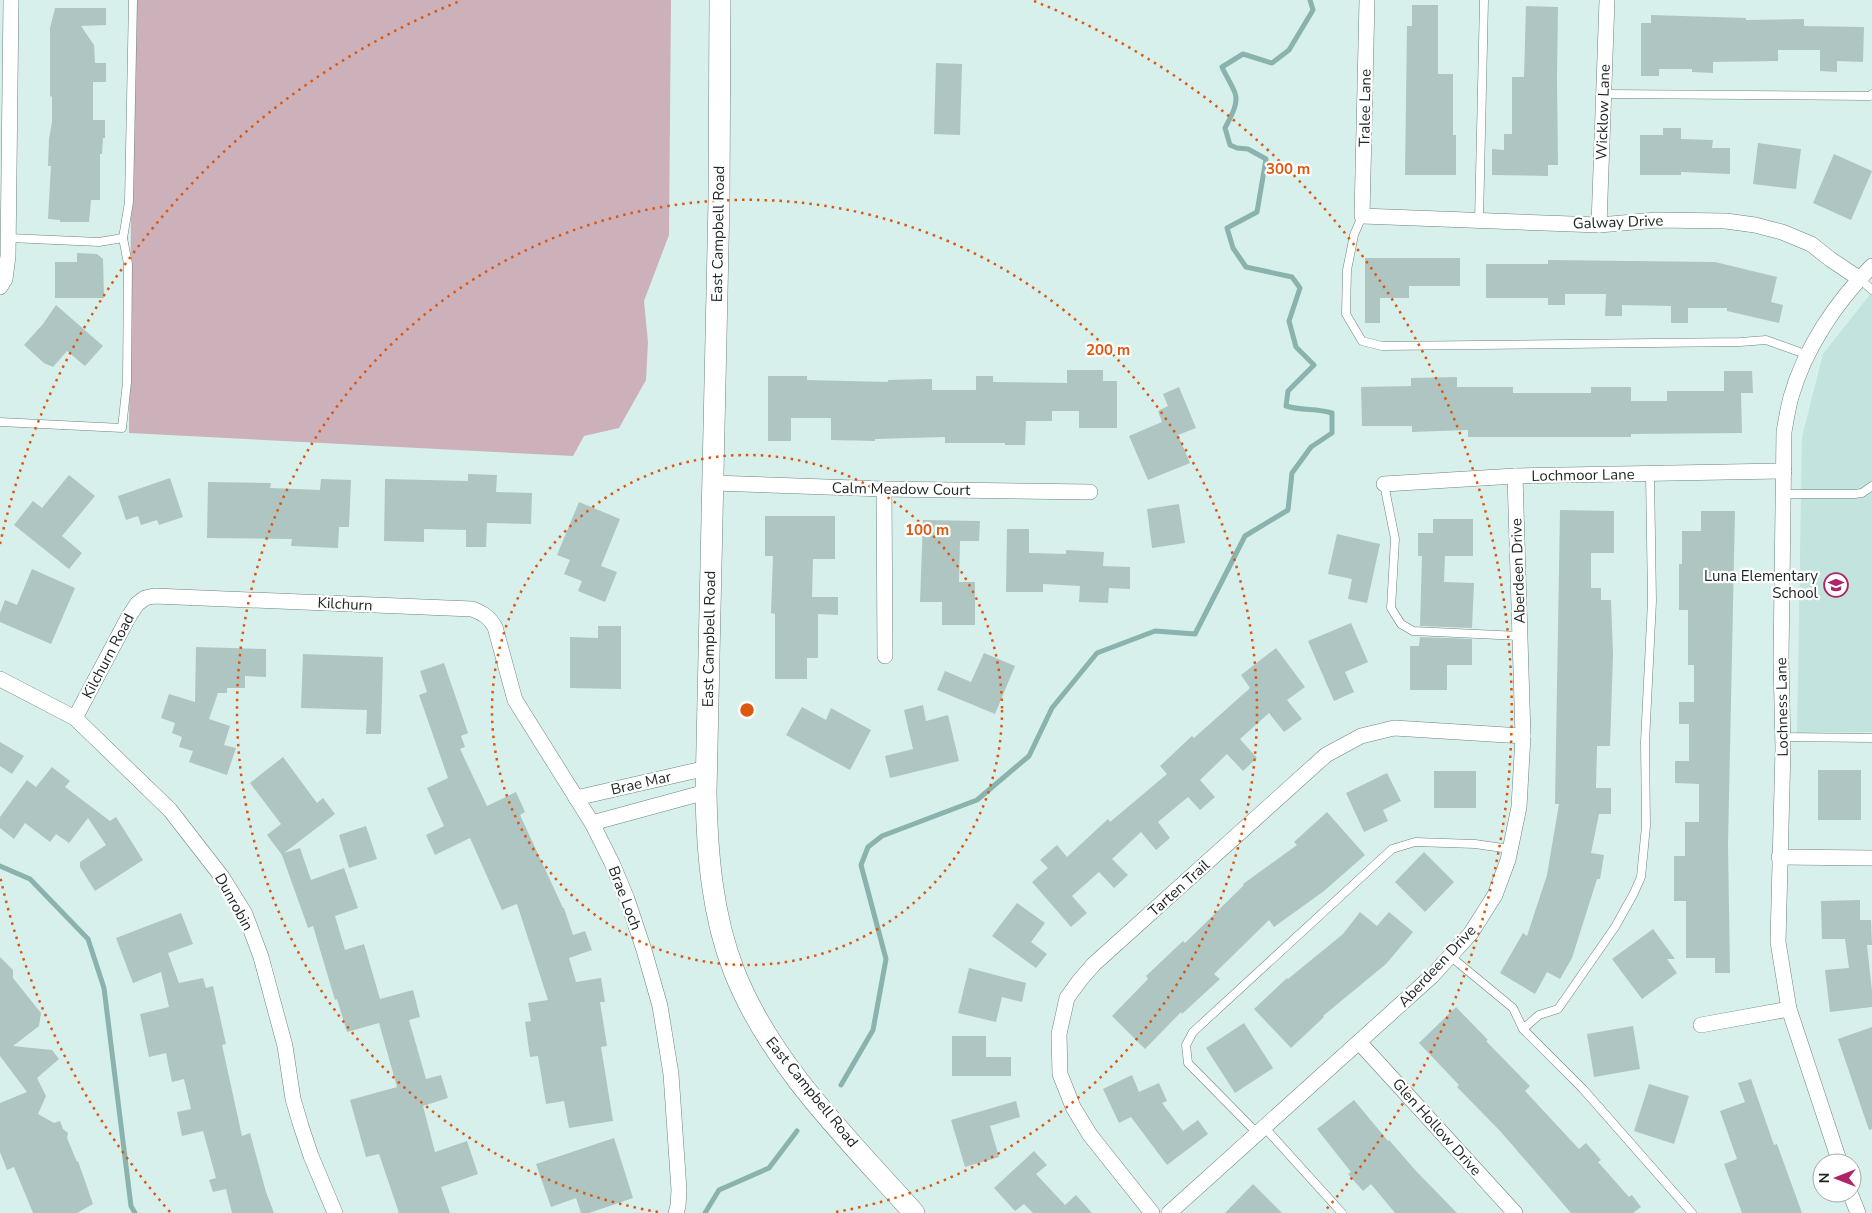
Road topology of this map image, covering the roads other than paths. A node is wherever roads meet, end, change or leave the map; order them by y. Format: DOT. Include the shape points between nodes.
graph roads {
  1 [pos="133,0"];
  2 [pos="720,0"];
  3 [pos="1367,0"];
  4 [pos="1484,0"];
  5 [pos="1608,0"];
  6 [pos="8,6"];
  7 [pos="1604,94"];
  8 [pos="1872,94"];
  9 [pos="5,175"];
  10 [pos="1362,216"];
  11 [pos="1480,220"];
  12 [pos="1599,225"];
  13 [pos="9,238"];
  14 [pos="123,238"];
  15 [pos="1872,266"];
  16 [pos="1860,278"];
  17 [pos="0,287"];
  18 [pos="1872,290"];
  19 [pos="1808,355"];
  20 [pos="0,422"];
  21 [pos="1784,471"];
  22 [pos="1650,474"];
  23 [pos="1514,476"];
  24 [pos="713,483"];
  25 [pos="1384,484"];
  26 [pos="1872,486"];
  27 [pos="884,489"];
  28 [pos="1090,492"];
  29 [pos="1783,494"];
  30 [pos="206,597"];
  31 [pos="483,612"];
  32 [pos="1520,636"];
  33 [pos="885,656"];
  34 [pos="0,679"];
  35 [pos="75,718"];
  36 [pos="1523,736"];
  37 [pos="1783,737"];
  38 [pos="1872,738"];
  39 [pos="707,768"];
  40 [pos="706,792"];
  41 [pos="576,798"];
  42 [pos="592,823"];
  43 [pos="1510,849"];
  44 [pos="1779,857"];
  45 [pos="1872,858"];
  46 [pos="1450,956"];
  47 [pos="1789,1010"];
  48 [pos="1701,1026"];
  49 [pos="1523,1029"];
  50 [pos="1359,1042"];
  51 [pos="1262,1131"];
  52 [pos="1837,1153"];
  53 [pos="335,1213"];
  54 [pos="676,1213"];
  55 [pos="914,1213"];
  56 [pos="1152,1213"];
  57 [pos="1169,1213"];
  58 [pos="1342,1213"];
  59 [pos="1515,1213"];
  60 [pos="1692,1213"];
  1 -- 14 [label="lane" via="129,202"];
  2 -- 24 [label="main road, East Campbell Road"];
  3 -- 10 [label="street, Tralee Lane"];
  4 -- 11 [label="lane"];
  5 -- 7 [label="street, Wicklow Lane"];
  6 -- 9 [label="street"];
  7 -- 8 [label="lane"];
  7 -- 12 [label="street, Wicklow Lane"];
  9 -- 13 [label="street"];
  10 -- 11 [label="street, Galway Drive"];
  10 -- 19 [label="lane" via="1354,235 1347,270 1346,314 1362,341 1382,346 1766,340"];
  11 -- 12 [label="street, Galway Drive"];
  12 -- 16 [label="street, Galway Drive" via="1657,220 1726,221 1755,225 1811,244"];
  13 -- 14 [label="lane" via="99,242"];
  13 -- 17 [label="street" via="5,279"];
  14 -- 20 [label="lane" via="128,264 127,382 122,428"];
  15 -- 16 [label="street, Lochness Lane"];
  16 -- 18 [label="lane"];
  16 -- 19 [label="street, Lochness Lane" via="1833,313"];
  19 -- 21 [label="street, Lochness Lane" via="1791,398 1784,432"];
  21 -- 22 [label="street, Lochmoor Lane"];
  21 -- 29 [label="street, Lochness Lane"];
  22 -- 23 [label="street, Lochmoor Lane"];
  22 -- 49 [label="lane" via="1652,601 1645,742 1646,826 1641,877 1615,927 1558,1009 1539,1015"];
  23 -- 25 [label="street, Lochmoor Lane"];
  23 -- 32 [label="street, Aberdeen Drive"];
  24 -- 27 [label="street, Calm Meadow Court"];
  24 -- 39 [label="main road, East Campbell Road"];
  25 -- 32 [label="lane" via="1395,539 1391,608 1401,624 1413,631"];
  26 -- 29 [label="lane" via="1854,494"];
  27 -- 28 [label="street, Calm Meadow Court"];
  27 -- 33 [label="street"];
  29 -- 37 [label="street, Lochness Lane"];
  30 -- 31 [label="street, Kilchurn"];
  30 -- 35 [label="street, Kilchurn Road" via="154,596 137,604"];
  31 -- 41 [label="street, Brae Loch" via="494,627 516,700"];
  32 -- 36 [label="street, Aberdeen Drive"];
  34 -- 35 [label="street, Dunrobin"];
  35 -- 53 [label="street, Dunrobin" via="170,810 222,877 245,914 261,957 285,1046 293,1099 301,1126"];
  36 -- 43 [label="street, Aberdeen Drive" via="1519,807"];
  36 -- 56 [label="street, Tarten Trail" via="1394,728 1361,736 1326,755 1080,980 1067,998 1059,1034 1060,1074 1073,1107 1090,1135"];
  37 -- 38 [label="lane"];
  37 -- 44 [label="street, Lochness Lane"];
  39 -- 40 [label="main road, East Campbell Road"];
  39 -- 41 [label="street, Brae Mar"];
  40 -- 42 [label="street, Brae Mar"];
  40 -- 55 [label="main road, East Campbell Road" via="713,884 724,943 734,972 765,1033 799,1080"];
  41 -- 42 [label="street, Brae Loch"];
  42 -- 54 [label="street, Brae Loch" via="627,899 660,1006 672,1083 679,1190"];
  43 -- 46 [label="street, Aberdeen Drive" via="1495,895 1471,933"];
  43 -- 51 [label="lane" via="1432,842 1415,842 1392,849 1193,1032 1186,1046 1188,1063"];
  44 -- 45 [label="street"];
  44 -- 47 [label="street, Lochness Lane" via="1778,942"];
  46 -- 49 [label="lane" via="1513,1008"];
  46 -- 50 [label="street, Aberdeen Drive"];
  47 -- 48 [label="street"];
  47 -- 52 [label="street, Lochness Lane"];
  49 -- 60 [label="lane" via="1583,1089"];
  50 -- 51 [label="street, Aberdeen Drive"];
  50 -- 59 [label="street, Glen Hollow Drive"];
  51 -- 57 [label="street, Aberdeen Drive"];
  51 -- 58 [label="lane"];
}
